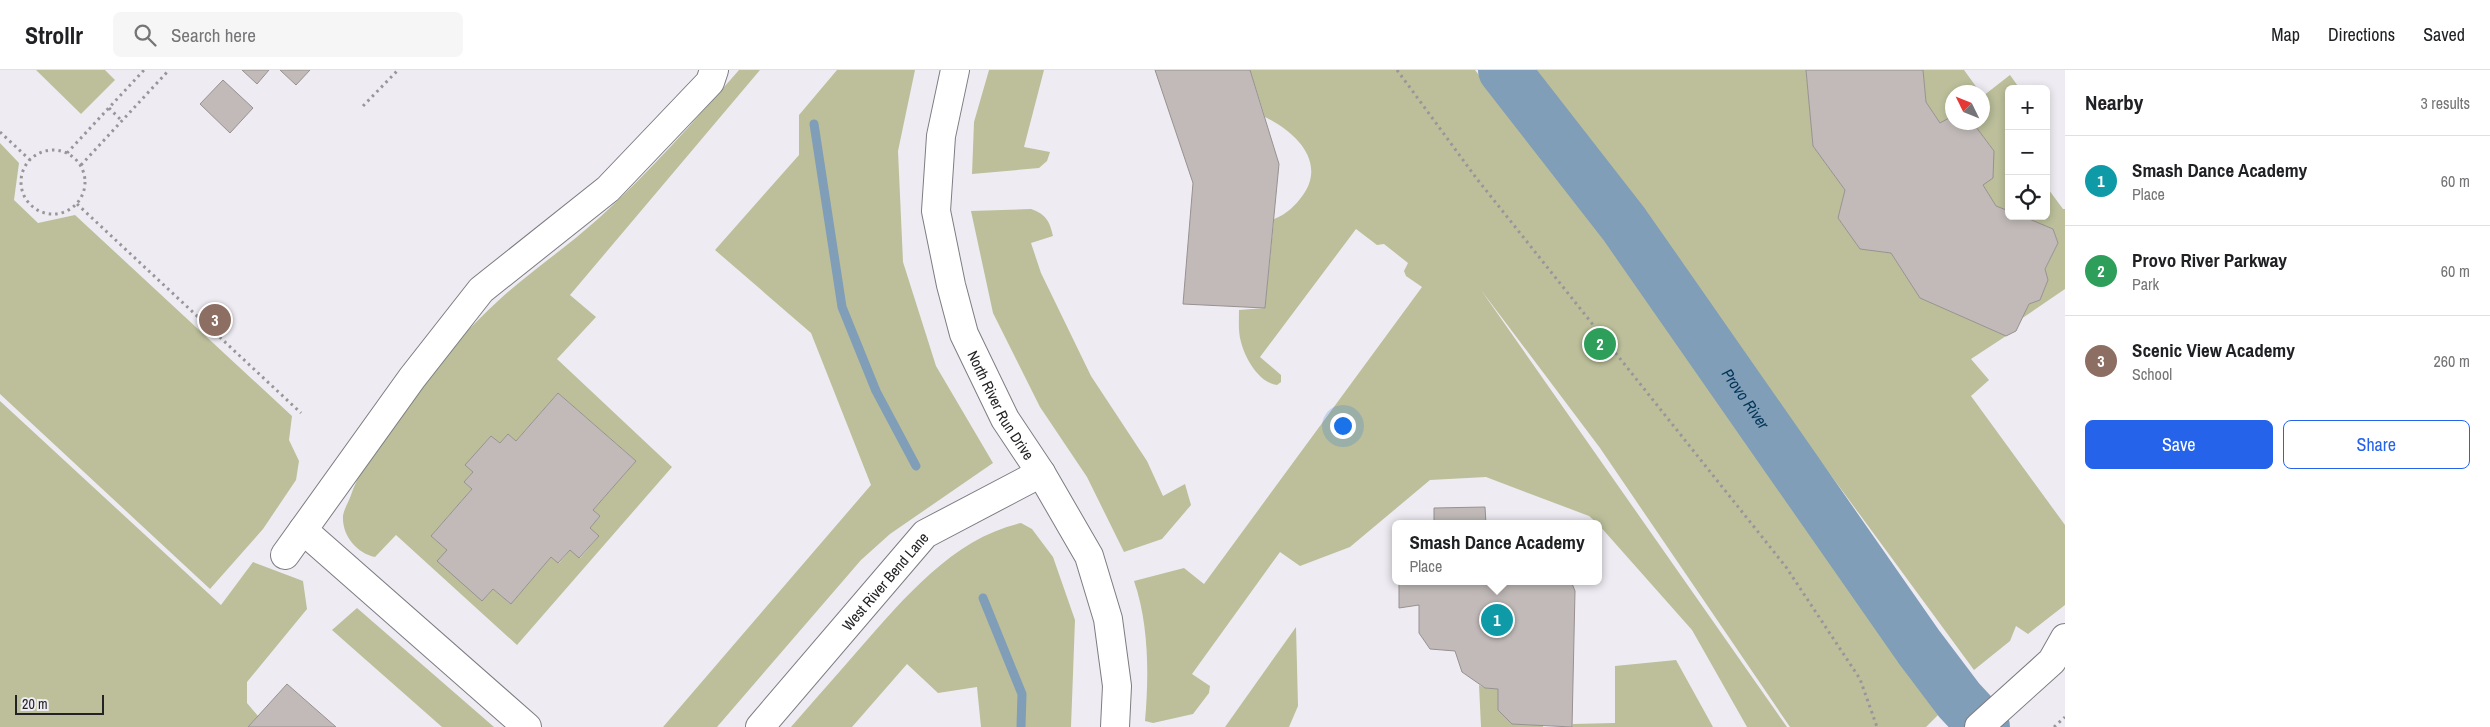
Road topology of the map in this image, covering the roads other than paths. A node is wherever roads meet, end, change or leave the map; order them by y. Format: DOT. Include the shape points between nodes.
graph roads {
  1 [pos="714,70"];
  2 [pos="955,70"];
  3 [pos="1041,473"];
  4 [pos="303,530"];
  5 [pos="285,555"];
  6 [pos="2065,638"];
  7 [pos="2059,662"];
  8 [pos="527,727"];
  9 [pos="760,727"];
  10 [pos="1115,727"];
  11 [pos="1979,727"];
  1 -- 4 [label="street" via="710,82 608,189 481,290 412,378"];
  2 -- 3 [label="street, North River Run Drive" via="941,136 936,210 951,285 964,334 1005,418"];
  3 -- 9 [label="street, West River Bend Lane" via="925,534"];
  3 -- 10 [label="street, North River Run Drive" via="1090,556 1108,619 1115,676"];
  4 -- 5 [label="street"];
  4 -- 8 [label="street"];
  6 -- 7 [label="street"];
  7 -- 11 [label="street"];
}
